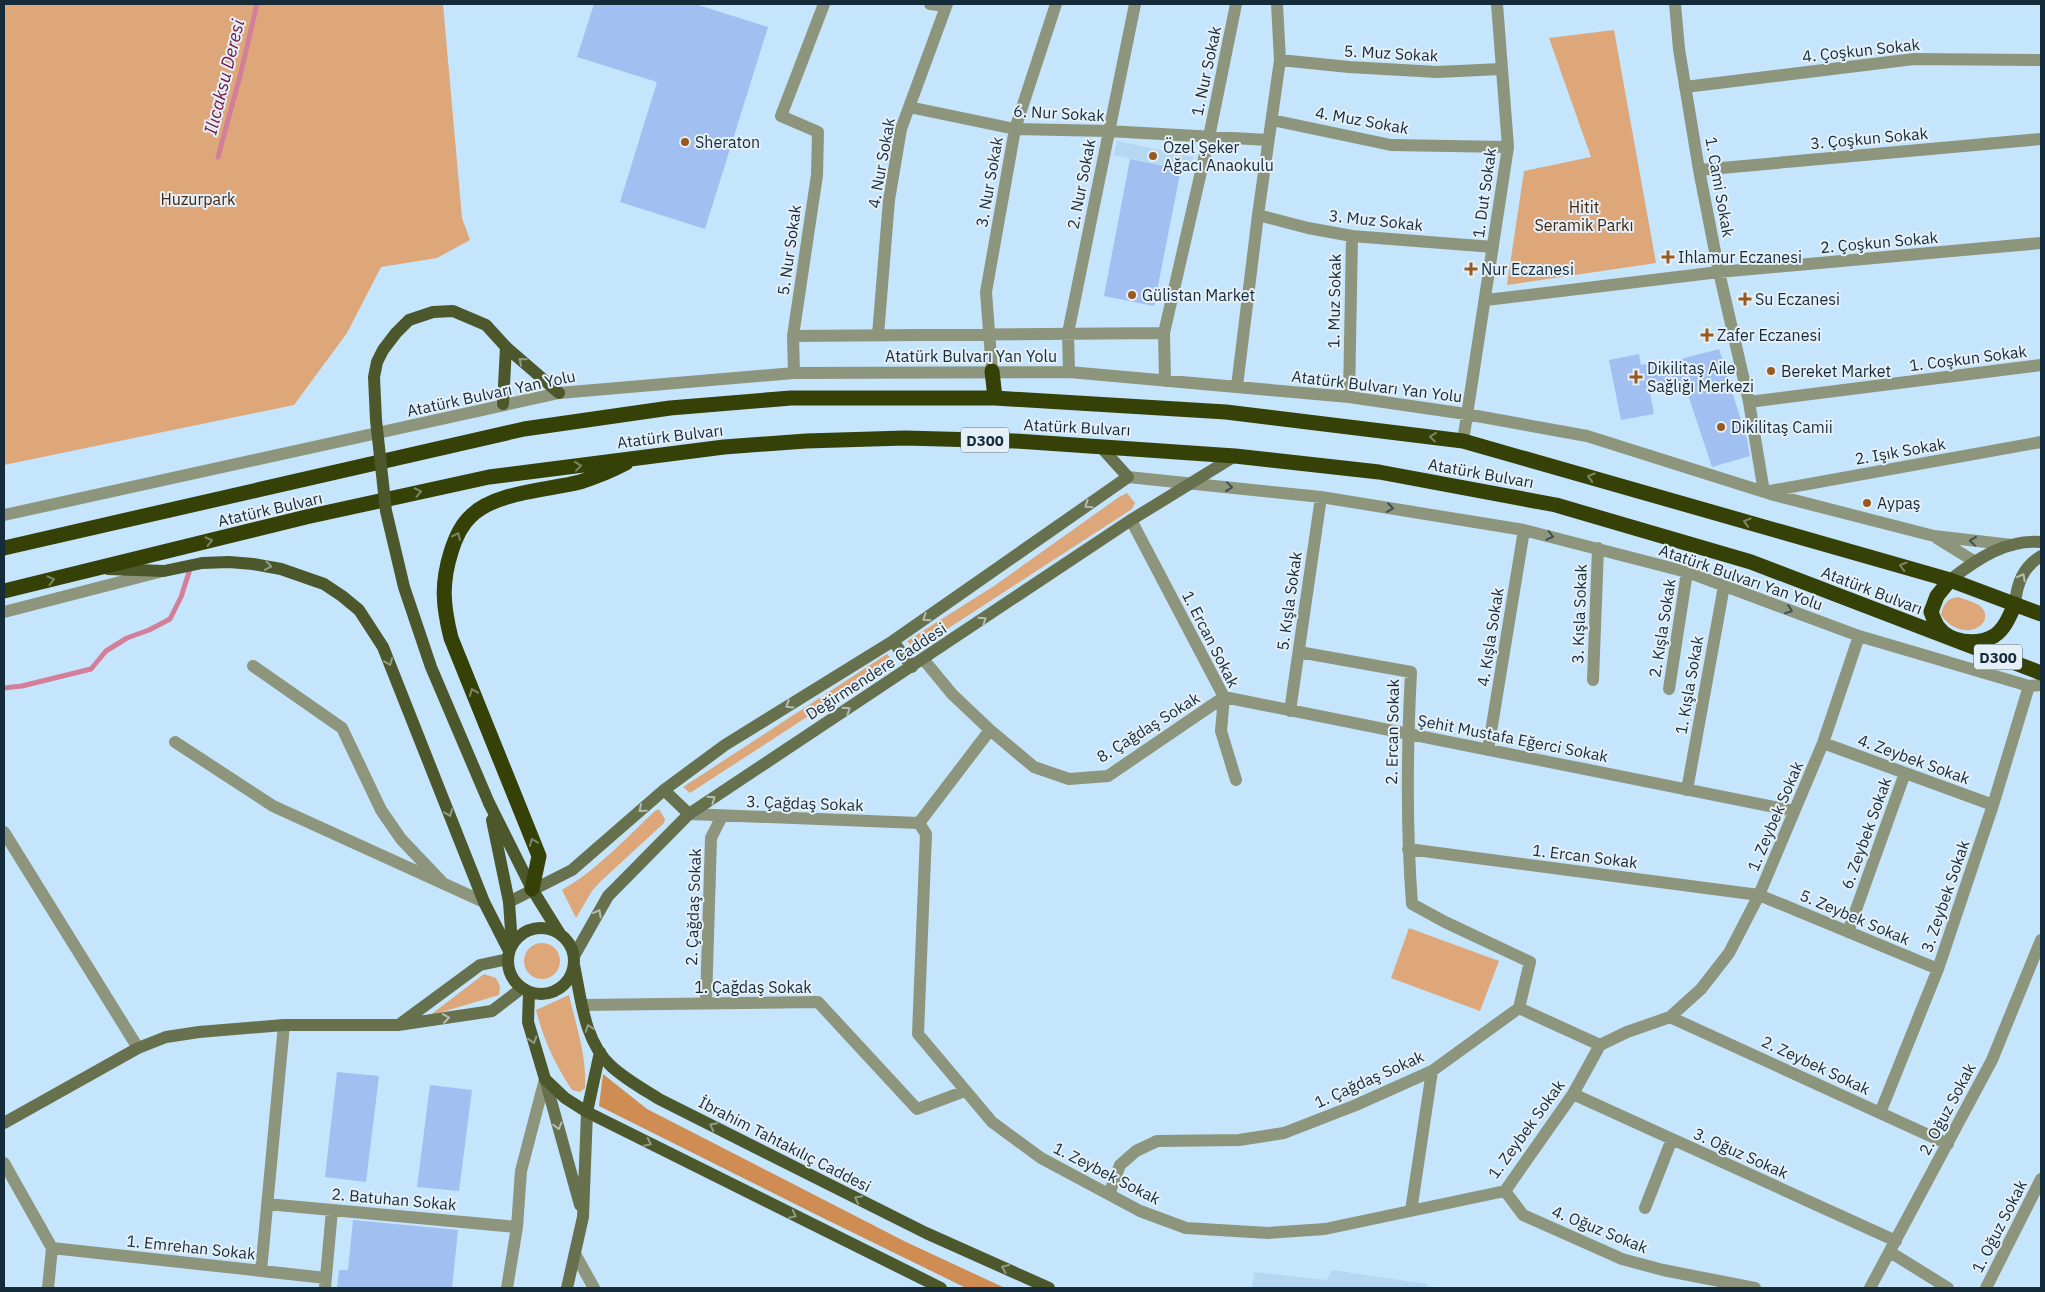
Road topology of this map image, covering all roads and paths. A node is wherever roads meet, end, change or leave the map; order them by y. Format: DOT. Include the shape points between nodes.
graph roads {
  1 [pos="824,4"];
  2 [pos="930,4"];
  3 [pos="1056,4"];
  4 [pos="1135,4"];
  5 [pos="1236,4"];
  6 [pos="1277,4"];
  7 [pos="1497,4"];
  8 [pos="1675,4"];
  9 [pos="946,5"];
  10 [pos="1280,60"];
  11 [pos="2041,60"];
  12 [pos="1501,69"];
  13 [pos="1685,86"];
  14 [pos="909,107"];
  15 [pos="1272,120"];
  16 [pos="1015,129"];
  17 [pos="1108,131"];
  18 [pos="1209,137"];
  19 [pos="2041,138"];
  20 [pos="1268,140"];
  21 [pos="1508,147"];
  22 [pos="1700,170"];
  23 [pos="1258,215"];
  24 [pos="1352,236"];
  25 [pos="2041,243"];
  26 [pos="1493,247"];
  27 [pos="1719,272"];
  28 [pos="1486,300"];
  29 [pos="1068,333"];
  30 [pos="1164,333"];
  31 [pos="988,334"];
  32 [pos="878,335"];
  33 [pos="793,336"];
  34 [pos="506,347"];
  35 [pos="2041,365"];
  36 [pos="992,371"];
  37 [pos="1069,372"];
  38 [pos="794,373"];
  39 [pos="1164,381"];
  40 [pos="1237,386"];
  41 [pos="560,393"];
  42 [pos="1349,397"];
  43 [pos="995,398"];
  44 [pos="1749,402"];
  45 [pos="503,404"];
  46 [pos="1466,414"];
  47 [pos="1463,441"];
  48 [pos="2041,442"];
  49 [pos="1100,446"];
  50 [pos="1235,456"];
  51 [pos="636,458"];
  52 [pos="1128,477"];
  53 [pos="1190,483"];
  54 [pos="1764,492"];
  55 [pos="1321,497"];
  56 [pos="4,515"];
  57 [pos="1131,520"];
  58 [pos="1524,530"];
  59 [pos="1934,536"];
  60 [pos="2041,542"];
  61 [pos="2012,545"];
  62 [pos="4,548"];
  63 [pos="1598,548"];
  64 [pos="2041,556"];
  65 [pos="1974,561"];
  66 [pos="98,568"];
  67 [pos="164,571"];
  68 [pos="1687,572"];
  69 [pos="1950,580"];
  70 [pos="1724,586"];
  71 [pos="4,591"];
  72 [pos="2015,604"];
  73 [pos="4,612"];
  74 [pos="2041,614"];
  75 [pos="1859,636"];
  76 [pos="893,641"];
  77 [pos="1954,641"];
  78 [pos="1298,652"];
  79 [pos="924,660"];
  80 [pos="252,666"];
  81 [pos="912,667"];
  82 [pos="2041,673"];
  83 [pos="1593,680"];
  84 [pos="2035,686"];
  85 [pos="1668,689"];
  86 [pos="1224,697"];
  87 [pos="1290,711"];
  88 [pos="990,730"];
  89 [pos="1408,734"];
  90 [pos="175,742"];
  91 [pos="1823,743"];
  92 [pos="1488,750"];
  93 [pos="1905,773"];
  94 [pos="1236,780"];
  95 [pos="664,790"];
  96 [pos="1687,790"];
  97 [pos="489,803"];
  98 [pos="1993,805"];
  99 [pos="1794,811"];
  100 [pos="689,814"];
  101 [pos="722,816"];
  102 [pos="920,823"];
  103 [pos="4,832"];
  104 [pos="1408,849"];
  105 [pos="445,885"];
  106 [pos="532,889"];
  107 [pos="1759,895"];
  108 [pos="484,902"];
  109 [pos="509,902"];
  110 [pos="1848,932"];
  111 [pos="560,934"];
  112 [pos="2041,940"];
  113 [pos="510,952"];
  114 [pos="574,960"];
  115 [pos="1938,969"];
  116 [pos="525,990"];
  117 [pos="706,1002"];
  118 [pos="582,1005"];
  119 [pos="1519,1008"];
  120 [pos="1670,1017"];
  121 [pos="284,1025"];
  122 [pos="398,1025"];
  123 [pos="1600,1045"];
  124 [pos="138,1048"];
  125 [pos="600,1052"];
  126 [pos="1432,1071"];
  127 [pos="545,1079"];
  128 [pos="965,1091"];
  129 [pos="1573,1094"];
  130 [pos="587,1112"];
  131 [pos="1880,1113"];
  132 [pos="4,1123"];
  133 [pos="1672,1139"];
  134 [pos="1948,1144"];
  135 [pos="4,1163"];
  136 [pos="2041,1179"];
  137 [pos="1505,1192"];
  138 [pos="1109,1194"];
  139 [pos="267,1204"];
  140 [pos="1645,1208"];
  141 [pos="332,1210"];
  142 [pos="1411,1211"];
  143 [pos="583,1218"];
  144 [pos="517,1227"];
  145 [pos="1893,1246"];
  146 [pos="52,1248"];
  147 [pos="575,1254"];
  148 [pos="262,1270"];
  149 [pos="326,1283"];
  150 [pos="48,1288"];
  151 [pos="507,1288"];
  152 [pos="567,1288"];
  153 [pos="594,1288"];
  154 [pos="941,1288"];
  155 [pos="1049,1288"];
  156 [pos="1755,1288"];
  157 [pos="1870,1288"];
  158 [pos="1948,1288"];
  159 [pos="1986,1288"];
  1 -- 33 [label="street, 5. Nur Sokak" via="781,116 818,132 816,175"];
  2 -- 9 [label="street"];
  3 -- 16 [label="street, 3. Nur Sokak"];
  4 -- 17 [label="street, 2. Nur Sokak"];
  5 -- 18 [label="street, 1. Nur Sokak"];
  6 -- 10 [label="street"];
  7 -- 12 [label="street, 1. Dut Sokak"];
  8 -- 13 [label="street, 1. Cami Sokak"];
  9 -- 14 [label="street, 4. Nur Sokak"];
  10 -- 12 [label="street, 5. Muz Sokak" via="1437,72"];
  10 -- 15 [label="street"];
  11 -- 13 [label="street, 4. Çoşkun Sokak" via="1914,59"];
  12 -- 21 [label="street, 1. Dut Sokak"];
  13 -- 22 [label="street, 1. Cami Sokak"];
  14 -- 16 [label="street, 6. Nur Sokak"];
  14 -- 32 [label="street, 4. Nur Sokak" via="901,129 889,200"];
  15 -- 20 [label="street"];
  15 -- 21 [label="street, 4. Muz Sokak" via="1391,145"];
  16 -- 17 [label="street, 6. Nur Sokak"];
  16 -- 31 [label="street, 3. Nur Sokak" via="986,292"];
  17 -- 18 [label="street, 6. Nur Sokak"];
  17 -- 29 [label="street, 2. Nur Sokak"];
  18 -- 20 [label="street, 6. Nur Sokak"];
  18 -- 30 [label="street, 1. Nur Sokak"];
  19 -- 22 [label="street, 3. Çoşkun Sokak"];
  20 -- 23 [label="street"];
  21 -- 26 [label="street, 1. Dut Sokak"];
  22 -- 27 [label="street, 1. Cami Sokak"];
  23 -- 24 [label="street, 3. Muz Sokak"];
  23 -- 40 [label="street"];
  24 -- 26 [label="street, 3. Muz Sokak"];
  24 -- 42 [label="street, 1. Muz Sokak"];
  25 -- 27 [label="street, 2. Çoşkun Sokak"];
  26 -- 28 [label="street, 1. Dut Sokak"];
  27 -- 28 [label="street, 2. Çoşkun Sokak"];
  27 -- 44 [label="street, 1. Cami Sokak"];
  28 -- 46 [label="street, 1. Dut Sokak"];
  29 -- 30 [label="street"];
  29 -- 31 [label="street"];
  29 -- 37 [label="street, 2. Nur Sokak"];
  30 -- 39 [label="street, 1. Nur Sokak"];
  31 -- 32 [label="street"];
  31 -- 36 [label="street, 3. Nur Sokak"];
  32 -- 33 [label="street"];
  33 -- 38 [label="street, 5. Nur Sokak"];
  41 -- 34 [label="main road, one-way"];
  34 -- 45 [label="main road"];
  34 -- 97 [label="main road, bridge" via="486,325 453,311 433,312 409,320 396,333 383,350 374,377 386,511 404,587 431,667"];
  35 -- 44 [label="street, 1. Coşkun Sokak"];
  36 -- 37 [label="street, Atatürk Bulvarı Yan Yolu"];
  36 -- 38 [label="street, Atatürk Bulvarı Yan Yolu"];
  36 -- 43 [label="highway"];
  37 -- 39 [label="street, Atatürk Bulvarı Yan Yolu"];
  38 -- 41 [label="street, Atatürk Bulvarı Yan Yolu"];
  39 -- 40 [label="street, Atatürk Bulvarı Yan Yolu"];
  40 -- 42 [label="street, Atatürk Bulvarı Yan Yolu"];
  41 -- 45 [label="street, Atatürk Bulvarı Yan Yolu"];
  42 -- 46 [label="street, Atatürk Bulvarı Yan Yolu"];
  47 -- 43 [label="highway, Atatürk Bulvarı, one-way" via="1226,412"];
  43 -- 62 [label="highway, Atatürk Bulvarı" via="791,398 670,408 524,429"];
  44 -- 54 [label="street, 1. Cami Sokak"];
  45 -- 56 [label="street, Atatürk Bulvarı Yan Yolu" via="380,434"];
  46 -- 47 [label="street, 1. Dut Sokak"];
  46 -- 54 [label="street, Atatürk Bulvarı Yan Yolu" via="1587,436"];
  69 -- 47 [label="highway, Atatürk Bulvarı, one-way"];
  48 -- 54 [label="street, 2. Işık Sokak"];
  49 -- 50 [label="highway, Atatürk Bulvarı / D300"];
  49 -- 51 [label="highway, Atatürk Bulvarı / D300" via="895,438 788,442"];
  49 -- 52 [label="street"];
  50 -- 53 [label="street, Değirmendere Caddesi"];
  50 -- 77 [label="highway, Atatürk Bulvarı / D300" via="1379,472 1556,505 1751,562"];
  66 -- 51 [label="highway, Atatürk Bulvarı / D300, one-way" via="489,477"];
  106 -- 51 [label="highway, one-way" via="539,856 451,638 444,603 446,567 461,528 472,515 485,507 506,497 579,482"];
  52 -- 53 [label="street, Atatürk Bulvarı Yan Yolu"];
  52 -- 76 [label="street, Değirmendere Caddesi, one-way"];
  53 -- 55 [label="street, Atatürk Bulvarı Yan Yolu, one-way"];
  53 -- 57 [label="street, Değirmendere Caddesi"];
  54 -- 59 [label="street, Atatürk Bulvarı Yan Yolu"];
  55 -- 58 [label="street, Atatürk Bulvarı Yan Yolu, one-way"];
  55 -- 78 [label="street, 5. Kışla Sokak"];
  79 -- 57 [label="street, Değirmendere Caddesi, one-way"];
  57 -- 86 [label="street, 1. Ercan Sokak"];
  58 -- 63 [label="street, Atatürk Bulvarı Yan Yolu, one-way"];
  58 -- 92 [label="street, 4. Kışla Sokak"];
  61 -- 59 [label="street, one-way"];
  59 -- 65 [label="street"];
  60 -- 61 [label="street"];
  61 -- 65 [label="street"];
  63 -- 68 [label="street, Atatürk Bulvarı Yan Yolu"];
  63 -- 83 [label="street, 3. Kışla Sokak"];
  72 -- 64 [label="street, one-way" via="2023,572"];
  65 -- 69 [label="street"];
  66 -- 67 [label="main road"];
  71 -- 66 [label="highway, Atatürk Bulvarı / D300, one-way"];
  67 -- 73 [label="street"];
  67 -- 108 [label="main road, one-way" via="202,563 253,564 281,569 324,584 359,610 383,647"];
  68 -- 70 [label="street, Atatürk Bulvarı Yan Yolu"];
  68 -- 85 [label="street, 2. Kışla Sokak"];
  69 -- 72 [label="highway, Atatürk Bulvarı"];
  69 -- 77 [label="highway" via="1937,596 1932,612 1938,626"];
  70 -- 75 [label="street, Atatürk Bulvarı Yan Yolu, one-way"];
  70 -- 96 [label="street, 1. Kışla Sokak"];
  72 -- 74 [label="highway, Atatürk Bulvarı"];
  72 -- 77 [label="highway" via="2008,621 1994,636 1976,641"];
  75 -- 84 [label="street, Atatürk Bulvarı Yan Yolu"];
  75 -- 91 [label="street, 1. Zeybek Sokak"];
  76 -- 81 [label="street"];
  76 -- 95 [label="street, Değirmendere Caddesi, one-way" via="725,745"];
  77 -- 82 [label="highway, Atatürk Bulvarı / D300"];
  78 -- 87 [label="street, 5. Kışla Sokak"];
  78 -- 89 [label="street, 2. Ercan Sokak" via="1411,672"];
  79 -- 81 [label="street, Değirmendere Caddesi"];
  79 -- 88 [label="street, 8. Çağdaş Sokak" via="952,694"];
  80 -- 105 [label="street" via="342,728 381,810 401,839"];
  100 -- 81 [label="street, Değirmendere Caddesi, one-way"];
  84 -- 98 [label="street, 3. Zeybek Sokak"];
  86 -- 87 [label="street, Şehit Mustafa Eğerci Sokak"];
  86 -- 88 [label="street, 8. Çağdaş Sokak" via="1108,776 1069,779 1034,766"];
  86 -- 94 [label="street, 1. Ercan Sokak" via="1221,731"];
  87 -- 89 [label="street, Şehit Mustafa Eğerci Sokak"];
  88 -- 102 [label="street"];
  89 -- 92 [label="street, Şehit Mustafa Eğerci Sokak"];
  89 -- 104 [label="street, 2. Ercan Sokak"];
  90 -- 105 [label="street" via="272,806"];
  91 -- 93 [label="street, 4. Zeybek Sokak"];
  91 -- 99 [label="street, 1. Zeybek Sokak"];
  92 -- 96 [label="street, Şehit Mustafa Eğerci Sokak"];
  93 -- 98 [label="street, 4. Zeybek Sokak"];
  93 -- 110 [label="street, 6. Zeybek Sokak"];
  95 -- 100 [label="street"];
  95 -- 106 [label="street, Değirmendere Caddesi, one-way" via="572,870"];
  96 -- 99 [label="street, Şehit Mustafa Eğerci Sokak"];
  97 -- 106 [label="main road"];
  97 -- 109 [label="main road"];
  98 -- 115 [label="street, 3. Zeybek Sokak"];
  99 -- 107 [label="street, 1. Zeybek Sokak"];
  100 -- 101 [label="street, 3. Çağdaş Sokak"];
  114 -- 100 [label="street, Değirmendere Caddesi, one-way" via="608,896"];
  101 -- 102 [label="street, 3. Çağdaş Sokak"];
  101 -- 117 [label="street, 2. Çağdaş Sokak" via="711,838"];
  102 -- 128 [label="street, 1. Zeybek Sokak" via="926,834 918,1034"];
  103 -- 124 [label="street"];
  104 -- 107 [label="street, 1. Ercan Sokak"];
  104 -- 119 [label="street, 2. Ercan Sokak" via="1412,904 1530,962"];
  105 -- 108 [label="street"];
  106 -- 109 [label="street, Değirmendere Caddesi"];
  106 -- 111 [label="main road"];
  107 -- 110 [label="street, 5. Zeybek Sokak"];
  107 -- 120 [label="street, 1. Zeybek Sokak" via="1729,953 1701,989"];
  108 -- 113 [label="main road"];
  109 -- 113 [label="main road"];
  110 -- 115 [label="street, 5. Zeybek Sokak"];
  111 -- 113 [label="main road" via="537,928 522,934"];
  111 -- 114 [label="main road"];
  112 -- 134 [label="street, 2. Oğuz Sokak" via="1992,1060"];
  113 -- 116 [label="main road" via="511,976"];
  113 -- 122 [label="street" via="480,965"];
  114 -- 116 [label="main road" via="568,981 554,992 538,994"];
  114 -- 118 [label="main road, İbrahim Tahtakılıç Caddesi"];
  115 -- 131 [label="street, 3. Zeybek Sokak"];
  122 -- 116 [label="street, one-way" via="492,1012"];
  116 -- 127 [label="main road, one-way" via="528,1022"];
  117 -- 118 [label="street, 1. Çağdaş Sokak"];
  117 -- 128 [label="street, 1. Çağdaş Sokak" via="818,1002 917,1109"];
  125 -- 118 [label="main road, İbrahim Tahtakılıç Caddesi, one-way" via="588,1028"];
  119 -- 123 [label="street"];
  119 -- 126 [label="street, 1. Çağdaş Sokak"];
  120 -- 123 [label="street, 1. Zeybek Sokak"];
  120 -- 131 [label="street, 2. Zeybek Sokak"];
  121 -- 122 [label="street"];
  121 -- 124 [label="street" via="166,1037"];
  121 -- 139 [label="street"];
  123 -- 129 [label="street, 1. Zeybek Sokak"];
  124 -- 132 [label="street"];
  125 -- 130 [label="main road"];
  155 -- 125 [label="main road, İbrahim Tahtakılıç Caddesi, one-way" via="926,1233 659,1099 610,1065"];
  126 -- 138 [label="street, 1. Çağdaş Sokak" via="1284,1133 1239,1140 1157,1141 1136,1151 1120,1165"];
  126 -- 142 [label="street"];
  127 -- 130 [label="main road" via="565,1098"];
  127 -- 143 [label="street, one-way"];
  127 -- 144 [label="street" via="521,1172"];
  128 -- 138 [label="street, 1. Zeybek Sokak" via="992,1122 1041,1158"];
  129 -- 133 [label="street, 3. Oğuz Sokak"];
  129 -- 137 [label="street, 1. Zeybek Sokak"];
  130 -- 143 [label="street"];
  130 -- 154 [label="main road, one-way"];
  131 -- 134 [label="street, 2. Zeybek Sokak"];
  133 -- 140 [label="street"];
  133 -- 145 [label="street, 3. Oğuz Sokak"];
  134 -- 145 [label="street, 2. Oğuz Sokak"];
  135 -- 146 [label="street"];
  136 -- 159 [label="street, 1. Oğuz Sokak"];
  137 -- 142 [label="street, 1. Zeybek Sokak"];
  137 -- 156 [label="street, 4. Oğuz Sokak" via="1523,1215 1622,1259"];
  138 -- 142 [label="street, 1. Zeybek Sokak" via="1140,1211 1186,1228 1250,1232 1325,1229"];
  139 -- 141 [label="street, 2. Batuhan Sokak"];
  139 -- 148 [label="street"];
  141 -- 144 [label="street, 2. Batuhan Sokak"];
  141 -- 149 [label="street"];
  143 -- 147 [label="street"];
  144 -- 151 [label="street"];
  145 -- 157 [label="street, 2. Oğuz Sokak"];
  145 -- 158 [label="street, 3. Oğuz Sokak"];
  146 -- 148 [label="street, 1. Emrehan Sokak"];
  146 -- 150 [label="street"];
  147 -- 152 [label="street"];
  147 -- 153 [label="street"];
  148 -- 149 [label="street, 1. Emrehan Sokak"];
}
